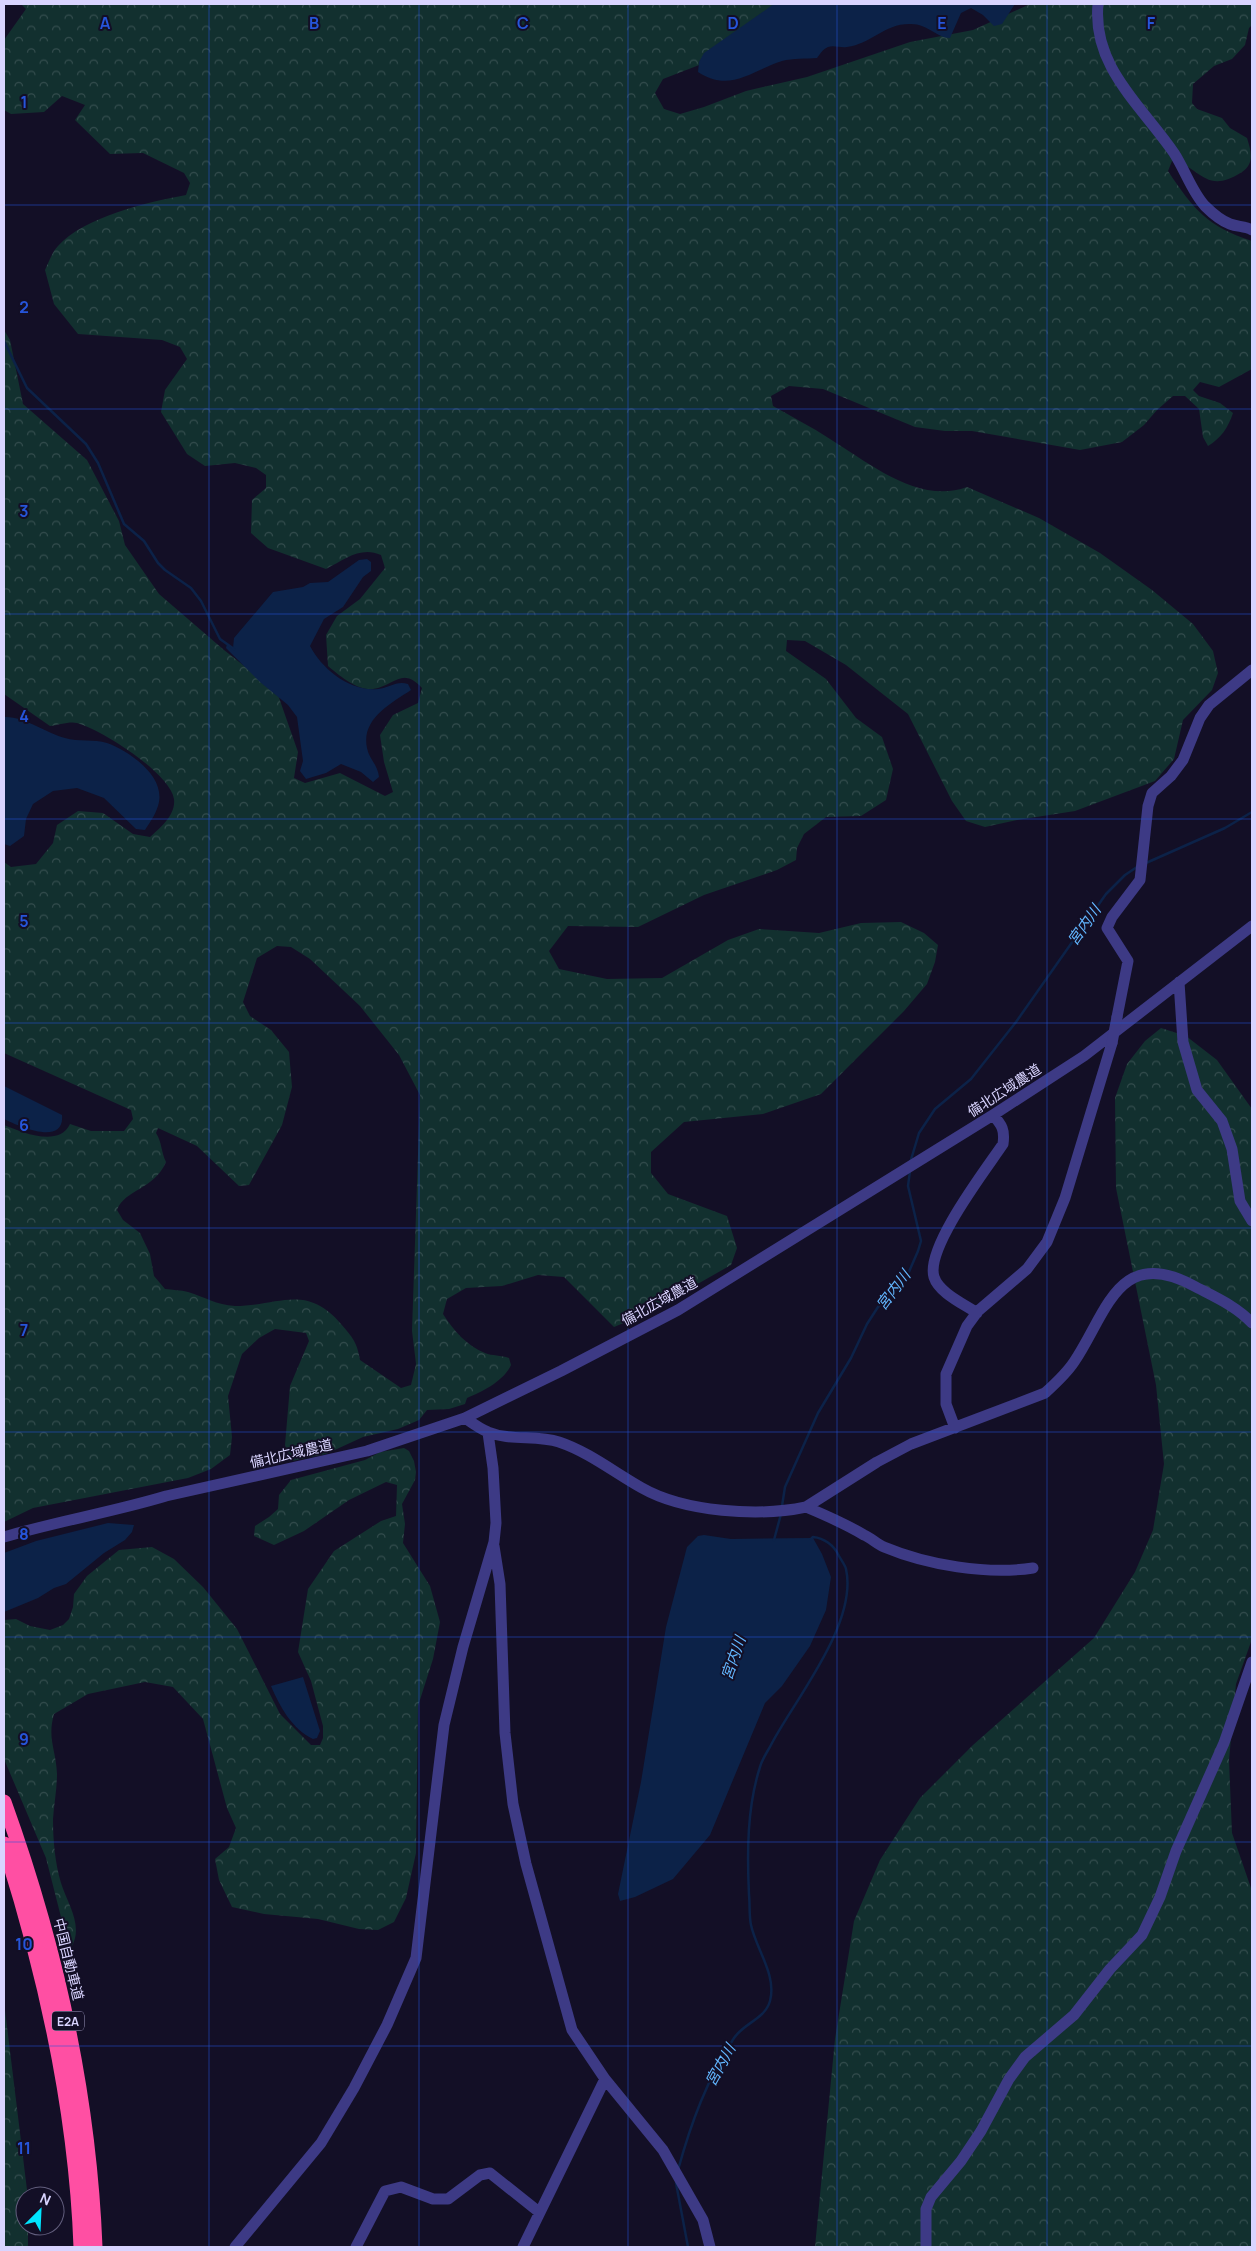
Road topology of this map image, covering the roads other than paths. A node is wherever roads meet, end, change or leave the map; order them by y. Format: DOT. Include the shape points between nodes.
graph roads {
  1 [pos="1098,4"];
  2 [pos="1251,228"];
  3 [pos="1252,670"];
  4 [pos="1252,926"];
  5 [pos="1179,982"];
  6 [pos="993,1115"];
  7 [pos="1252,1221"];
  8 [pos="977,1314"];
  9 [pos="1252,1323"];
  10 [pos="465,1418"];
  11 [pos="955,1428"];
  12 [pos="488,1433"];
  13 [pos="806,1507"];
  14 [pos="4,1537"];
  15 [pos="494,1542"];
  16 [pos="1034,1568"];
  17 [pos="1252,1662"];
  18 [pos="4,1802"];
  19 [pos="4,1844"];
  20 [pos="604,2079"];
  21 [pos="539,2212"];
  22 [pos="80,2247"];
  23 [pos="95,2247"];
  24 [pos="235,2247"];
  25 [pos="356,2247"];
  26 [pos="523,2247"];
  27 [pos="710,2247"];
  28 [pos="926,2247"];
  1 -- 2 [label="street" via="1098,30 1103,46 1111,68 1132,102 1176,155 1204,205 1229,224"];
  3 -- 8 [label="street, bridge" via="1208,704 1183,760 1152,793 1140,880 1107,928 1128,961 1112,1043 1064,1198 1047,1242 1027,1269"];
  4 -- 5 [label="street, 備北広域農道"];
  5 -- 6 [label="street, 備北広域農道" via="1084,1056"];
  5 -- 7 [label="street" via="1183,1042 1197,1090 1222,1121 1232,1149 1240,1201"];
  6 -- 8 [label="street" via="1005,1133 1003,1144 946,1230 933,1275 938,1286"];
  6 -- 10 [label="street, 備北広域農道" via="678,1310 512,1397"];
  8 -- 11 [label="street" via="967,1326 946,1374 946,1404"];
  9 -- 11 [label="street" via="1232,1306 1177,1277 1154,1274 1136,1277 1108,1300 1061,1380 1046,1392"];
  10 -- 12 [label="street"];
  10 -- 14 [label="street, 備北広域農道" via="367,1450"];
  11 -- 13 [label="street" via="910,1444"];
  12 -- 13 [label="street" via="543,1438 560,1443 584,1453 644,1490 699,1507 779,1511"];
  12 -- 15 [label="street" via="496,1514"];
  13 -- 16 [label="street" via="882,1546 924,1561 1016,1571"];
  15 -- 20 [label="street" via="502,1608 505,1733 513,1804 572,2030"];
  15 -- 24 [label="street" via="444,1725 416,1958 370,2057 321,2143"];
  17 -- 28 [label="street" via="1224,1743 1142,1935 1074,2015 1025,2058 1009,2079 961,2161 931,2196 926,2209"];
  18 -- 23 [label="highway, 中国自動車道 / E2A" via="46,1932 69,2026 85,2122"];
  19 -- 22 [label="highway, E2A" via="31,1933 54,2028 70,2126 80,2215"];
  20 -- 21 [label="street"];
  20 -- 27 [label="street" via="663,2150 703,2220"];
  21 -- 25 [label="street" via="490,2174 480,2175 448,2199 433,2199 401,2187 384,2191"];
  21 -- 26 [label="street"];
}
